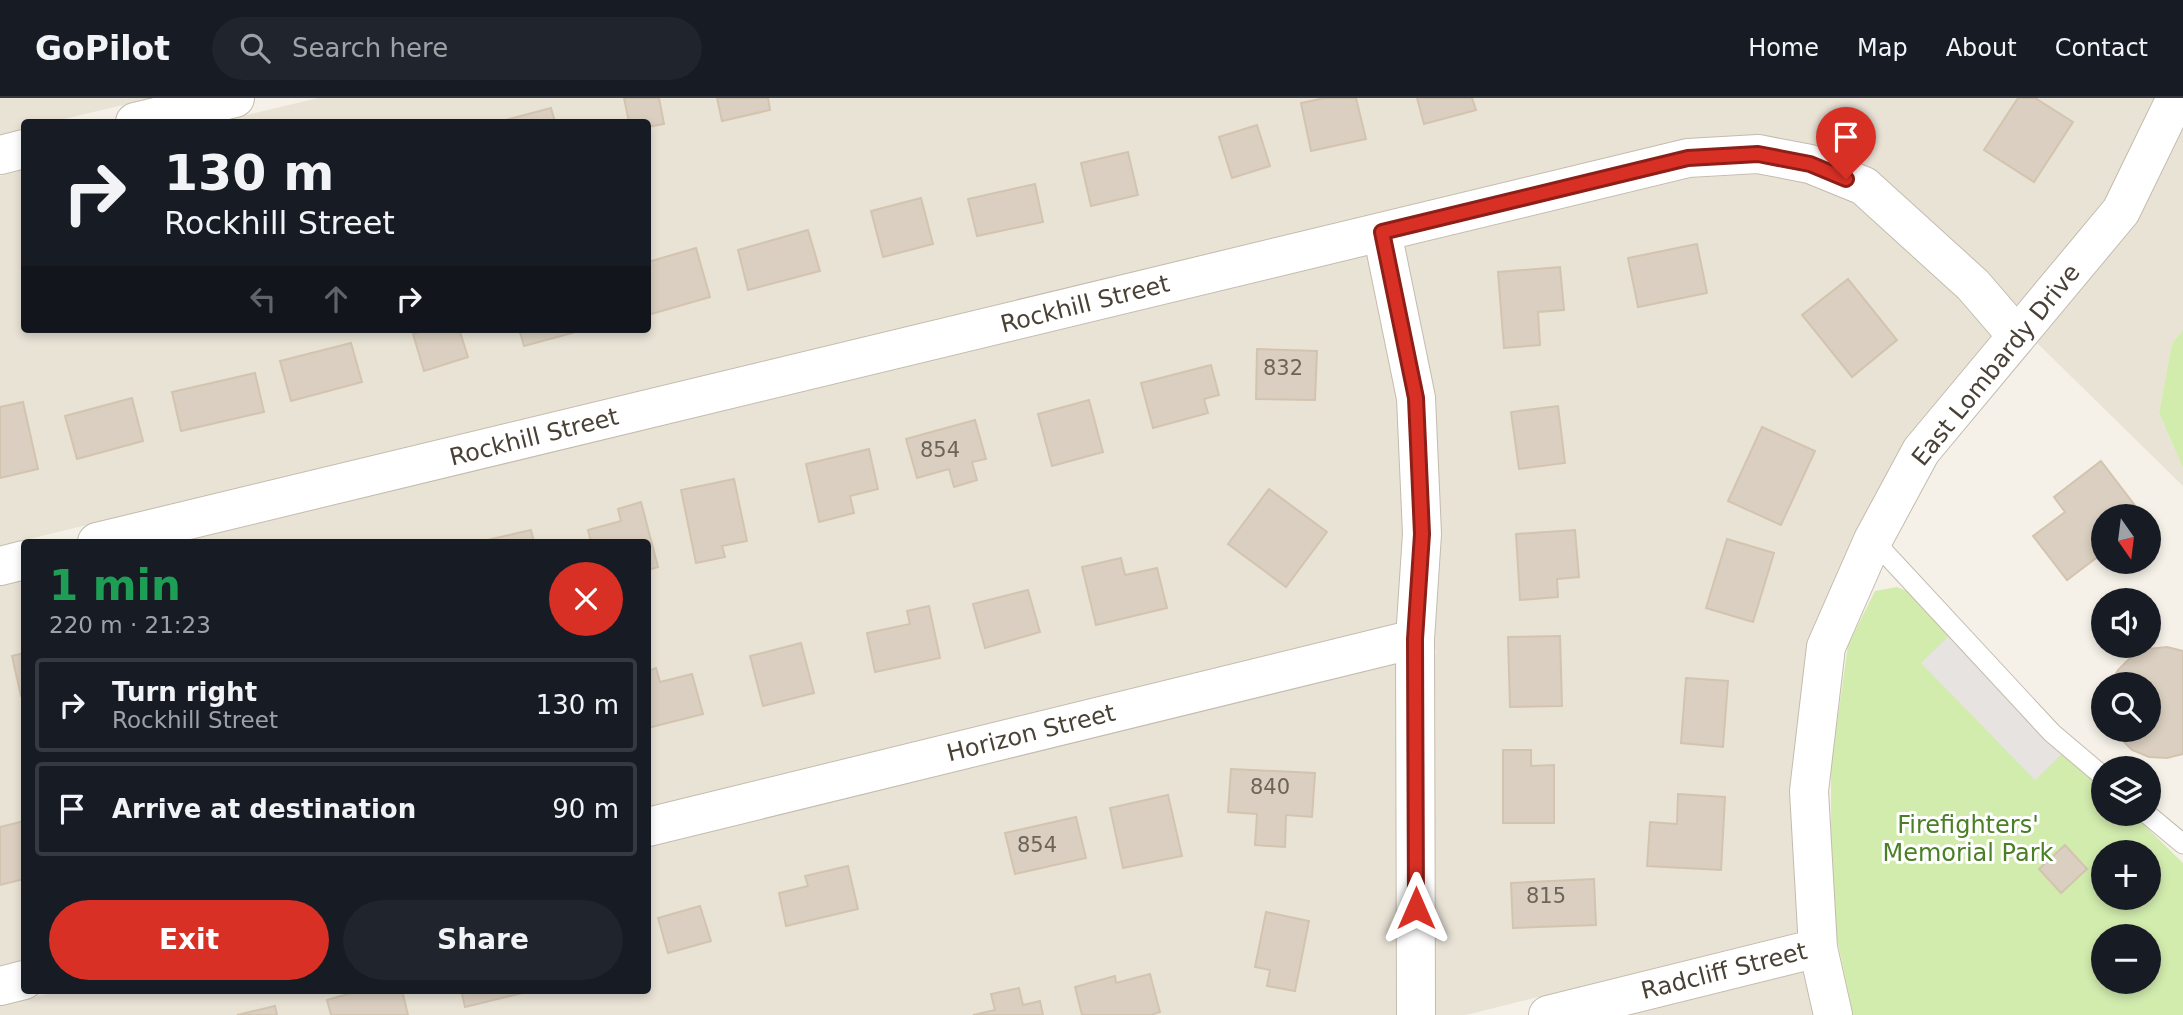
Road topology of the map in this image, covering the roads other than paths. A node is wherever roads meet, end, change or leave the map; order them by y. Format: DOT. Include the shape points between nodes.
graph roads {
  1 [pos="235,98"];
  2 [pos="2176,98"];
  3 [pos="148,119"];
  4 [pos="21,150"];
  5 [pos="0,155"];
  6 [pos="1382,232"];
  7 [pos="2017,336"];
  8 [pos="109,539"];
  9 [pos="1872,540"];
  10 [pos="21,561"];
  11 [pos="0,566"];
  12 [pos="1415,639"];
  13 [pos="2091,766"];
  14 [pos="651,826"];
  15 [pos="2161,826"];
  16 [pos="2183,844"];
  17 [pos="1818,948"];
  18 [pos="21,981"];
  19 [pos="0,986"];
  20 [pos="1416,1015"];
  21 [pos="1548,1015"];
  22 [pos="1833,1015"];
  1 -- 3 [label="street"];
  2 -- 7 [label="street, East Lombardy Drive" via="2121,211"];
  4 -- 5 [label="street"];
  6 -- 7 [label="street, Rockhill Street" via="1688,158 1758,154 1810,164 1864,186 1973,285"];
  6 -- 8 [label="street, Rockhill Street"];
  6 -- 12 [label="street" via="1416,398 1422,534"];
  7 -- 9 [label="street, East Lombardy Drive" via="1921,451"];
  9 -- 13 [label="lane" via="2052,733"];
  9 -- 17 [label="street, East Lombardy Drive" via="1826,647 1808,791"];
  10 -- 11 [label="street"];
  12 -- 14 [label="street, Horizon Street"];
  12 -- 20 [label="street"];
  15 -- 16 [label="lane"];
  17 -- 21 [label="street, Radcliff Street"];
  17 -- 22 [label="street, East Lombardy Drive"];
  18 -- 19 [label="street"];
}
